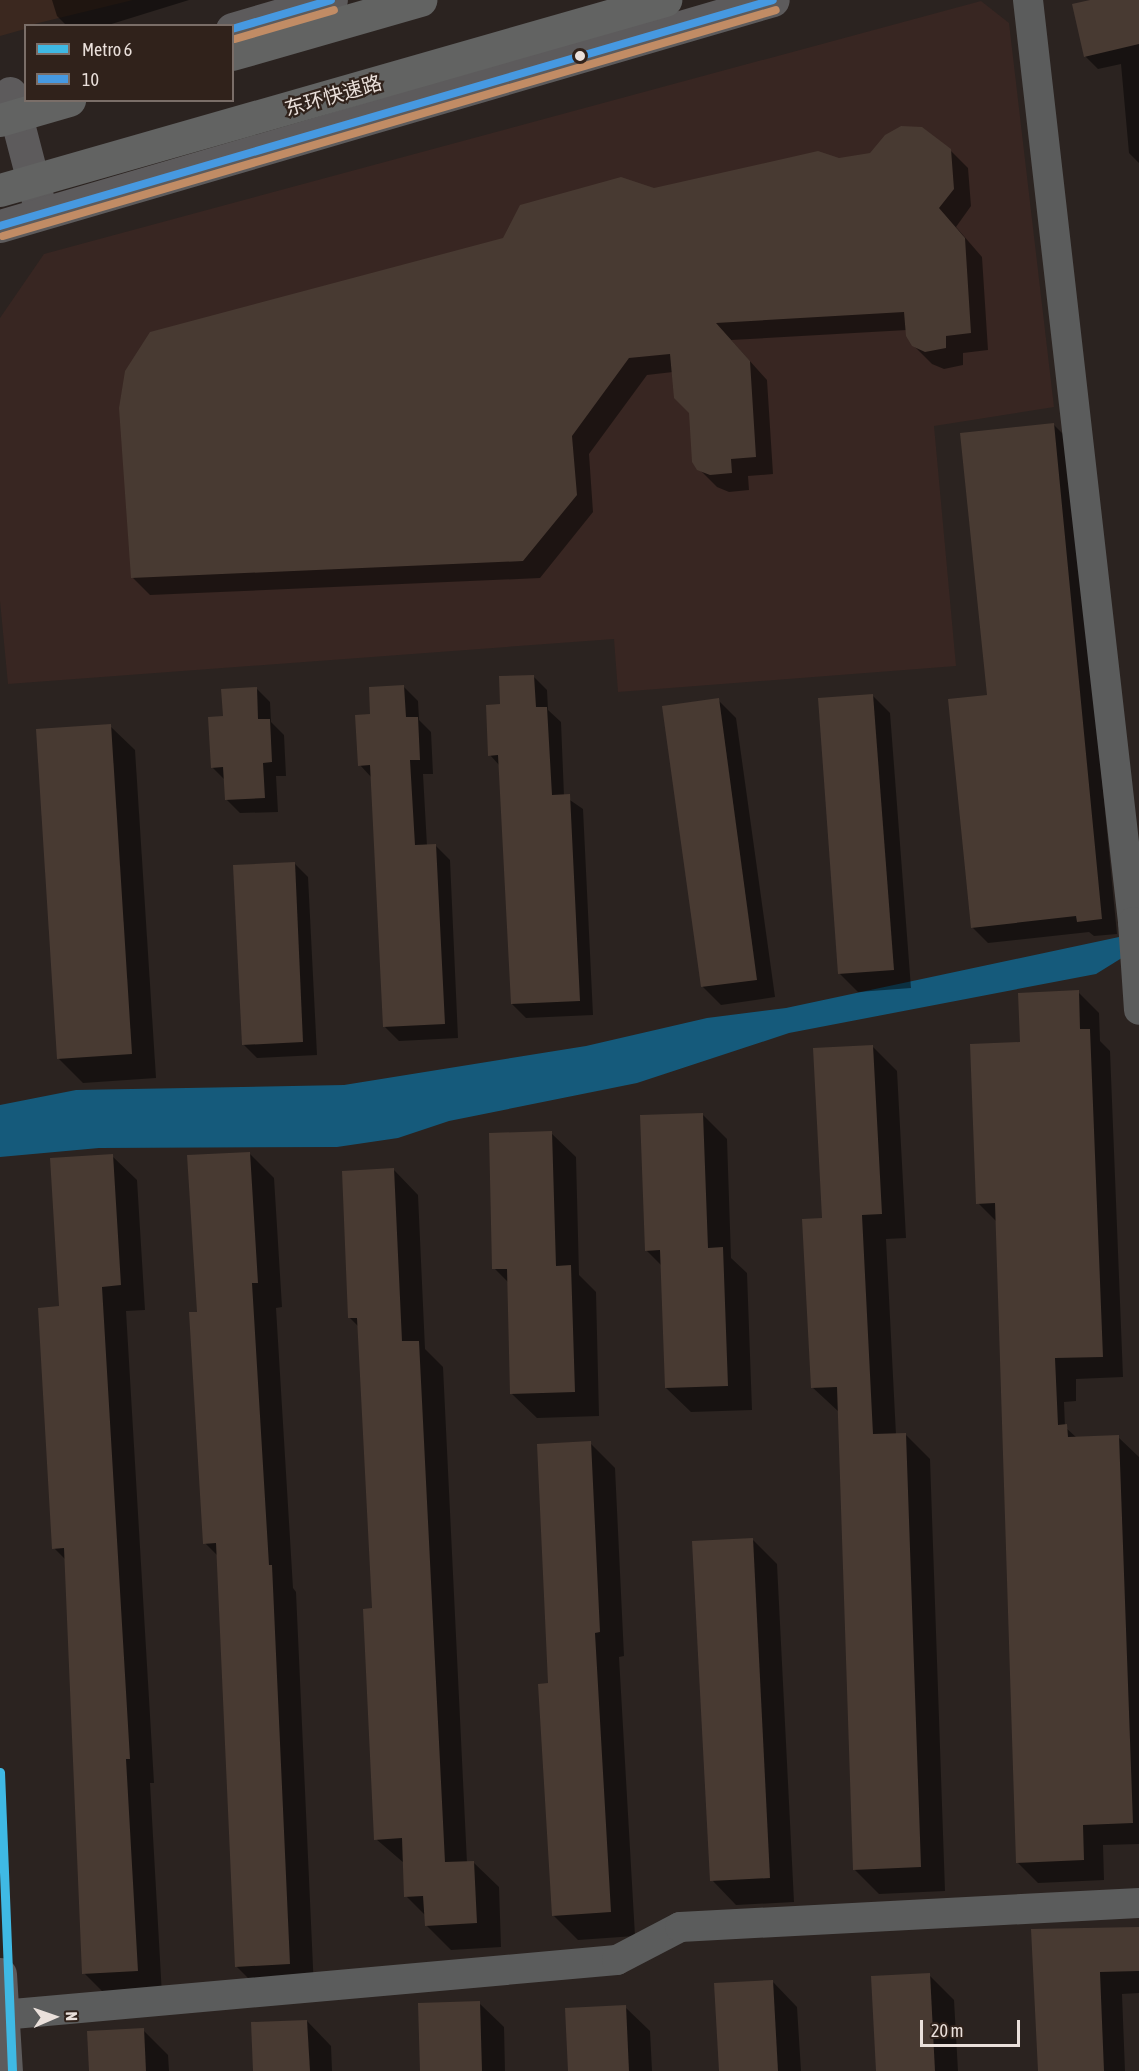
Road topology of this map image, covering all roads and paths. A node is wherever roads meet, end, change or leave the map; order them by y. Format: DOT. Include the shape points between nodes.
graph roads {
  1 [pos="331,0"];
  2 [pos="420,0"];
  3 [pos="665,0"];
  4 [pos="773,0"];
  5 [pos="1028,0"];
  6 [pos="700,10"];
  7 [pos="234,28"];
  8 [pos="234,53"];
  9 [pos="9,100"];
  10 [pos="0,190"];
  11 [pos="42,214"];
  12 [pos="0,226"];
  13 [pos="1139,1010"];
  14 [pos="1139,1903"];
  15 [pos="0,1974"];
  16 [pos="2,2015"];
  17 [pos="6,2071"];
  1 -- 7 [label="main road"];
  2 -- 8 [label="highway"];
  3 -- 10 [label="highway, 东环快速路, bridge"];
  4 -- 6 [label="main road"];
  5 -- 13 [label="street" via="1133,922"];
  6 -- 11 [label="main road"];
  9 -- 11 [label="main road"];
  11 -- 12 [label="main road"];
  14 -- 16 [label="street" via="680,1927 617,1960"];
  15 -- 16 [label="main road"];
  16 -- 17 [label="main road"];
}
